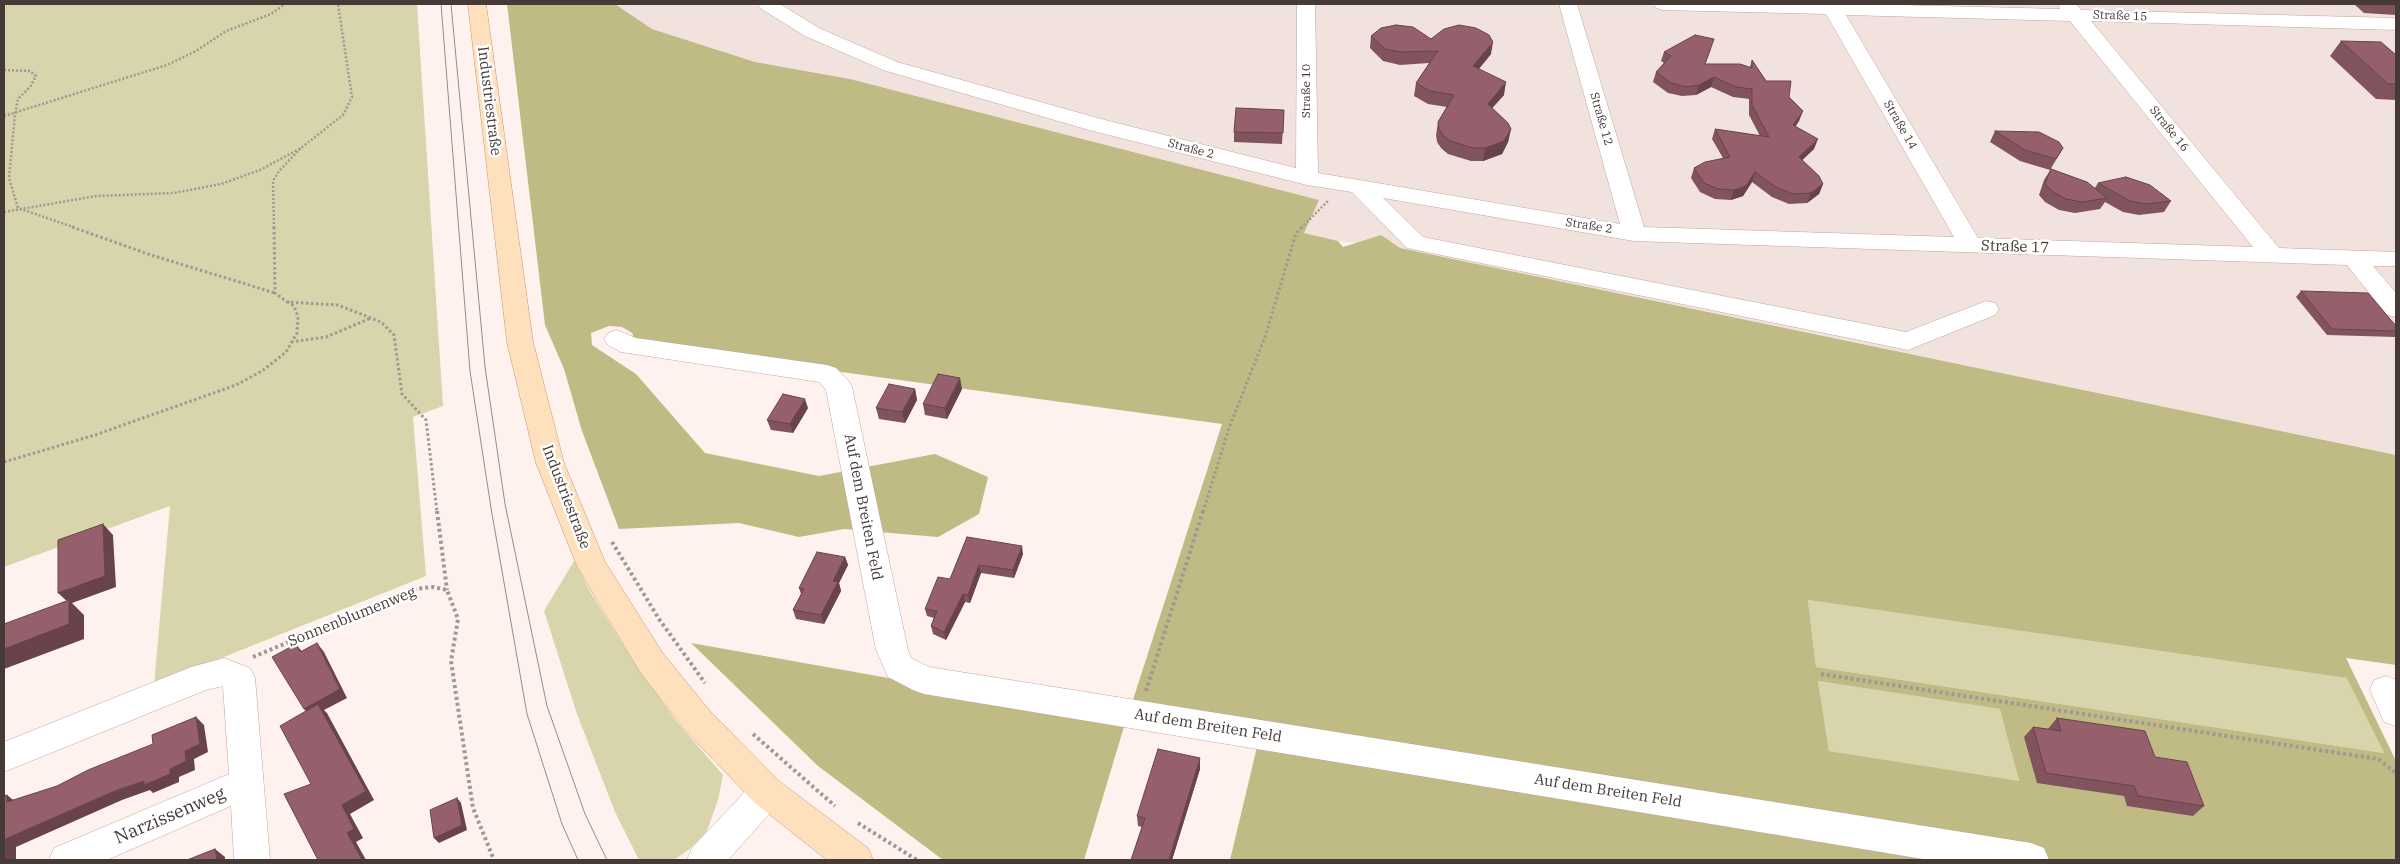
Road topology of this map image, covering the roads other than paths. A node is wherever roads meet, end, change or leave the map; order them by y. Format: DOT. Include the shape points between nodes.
graph roads {
  1 [pos="477,4"];
  2 [pos="767,4"];
  3 [pos="1306,4"];
  4 [pos="1568,4"];
  5 [pos="1663,4"];
  6 [pos="2333,4"];
  7 [pos="1831,6"];
  8 [pos="2071,9"];
  9 [pos="2354,23"];
  10 [pos="2396,24"];
  11 [pos="2375,42"];
  12 [pos="1307,178"];
  13 [pos="1359,188"];
  14 [pos="1634,234"];
  15 [pos="1971,246"];
  16 [pos="2272,255"];
  17 [pos="2353,258"];
  18 [pos="2396,259"];
  19 [pos="2396,308"];
  20 [pos="1986,309"];
  21 [pos="617,339"];
  22 [pos="4,757"];
  23 [pos="246,783"];
  24 [pos="767,792"];
  25 [pos="67,860"];
  26 [pos="252,860"];
  27 [pos="705,860"];
  28 [pos="855,860"];
  29 [pos="2031,860"];
  1 -- 24 [label="main road, Industriestraße" via="520,342 550,463 592,566 651,662 697,720"];
  2 -- 12 [label="street, Straße 2" via="812,32 899,69 1097,125"];
  3 -- 12 [label="street, Straße 10"];
  4 -- 14 [label="street, Straße 12"];
  5 -- 7 [label="street, Straße 15"];
  6 -- 9 [label="street"];
  7 -- 8 [label="street, Straße 15"];
  7 -- 15 [label="street, Straße 14"];
  8 -- 9 [label="street, Straße 15"];
  8 -- 16 [label="street, Straße 16"];
  9 -- 10 [label="street, Straße 15"];
  9 -- 11 [label="street"];
  12 -- 13 [label="street, Straße 2"];
  13 -- 14 [label="street, Straße 2"];
  13 -- 20 [label="street" via="1415,243 1908,341"];
  14 -- 15 [label="street, Straße 17"];
  15 -- 16 [label="street, Straße 17"];
  16 -- 17 [label="street, Straße 17"];
  17 -- 18 [label="street, Straße 17"];
  17 -- 19 [label="street"];
  21 -- 29 [label="street, Auf dem Breiten Feld" via="630,346 827,374 840,387 892,650 899,666 924,680"];
  22 -- 23 [label="street" via="202,677 231,675"];
  23 -- 25 [label="street, Narzissenweg"];
  23 -- 26 [label="street"];
  24 -- 27 [label="street"];
  24 -- 28 [label="main road, Industriestraße"];
}
